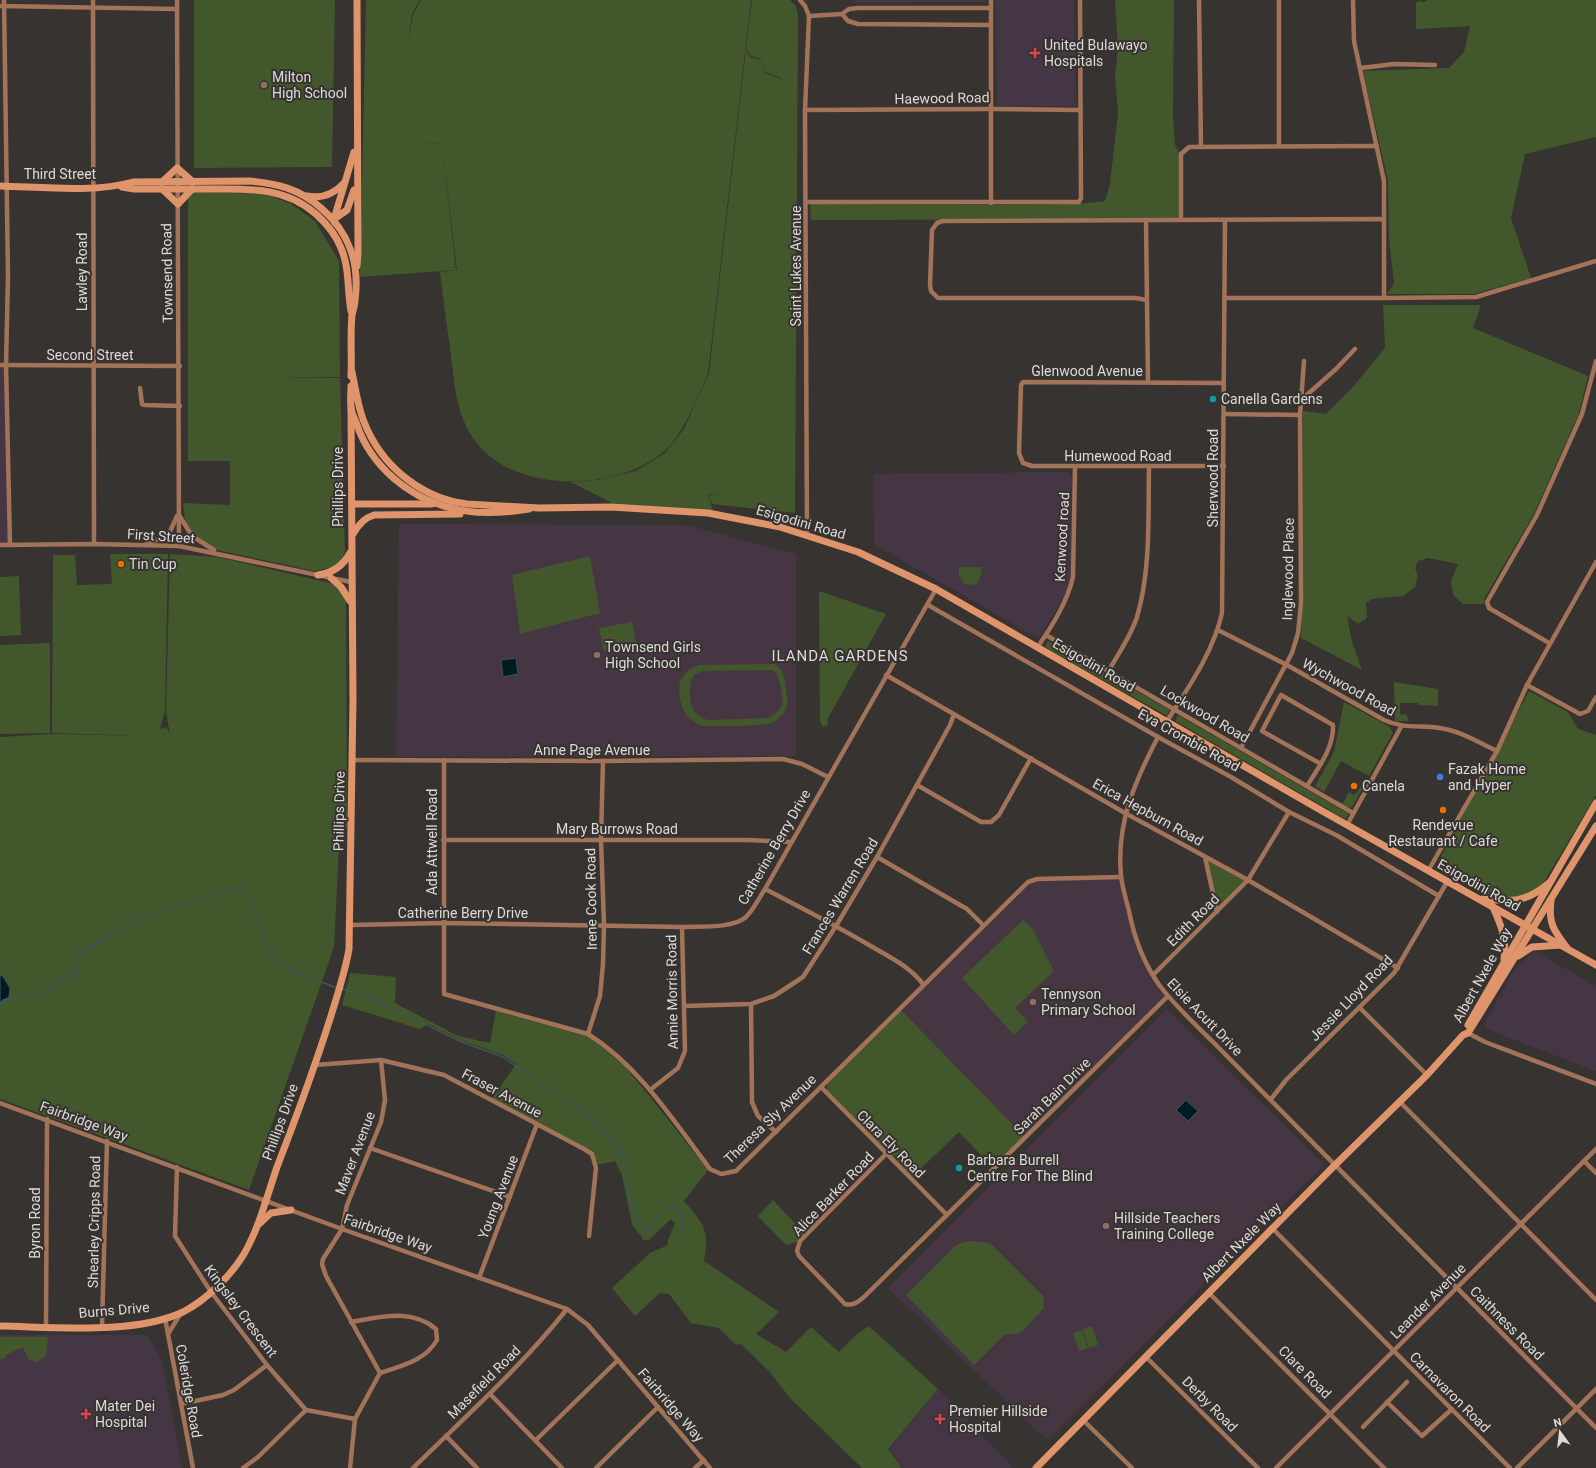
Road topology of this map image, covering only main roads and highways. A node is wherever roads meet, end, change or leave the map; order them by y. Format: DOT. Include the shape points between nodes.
graph roads {
  1 [pos="357,0"];
  2 [pos="357,143"];
  3 [pos="346,181"];
  4 [pos="357,182"];
  5 [pos="193,185"];
  6 [pos="3,186"];
  7 [pos="162,186"];
  8 [pos="177,186"];
  9 [pos="303,195"];
  10 [pos="297,200"];
  11 [pos="334,219"];
  12 [pos="345,259"];
  13 [pos="356,272"];
  14 [pos="352,315"];
  15 [pos="352,372"];
  16 [pos="351,408"];
  17 [pos="455,503"];
  18 [pos="352,504"];
  19 [pos="436,504"];
  20 [pos="539,508"];
  21 [pos="500,513"];
  22 [pos="351,536"];
  23 [pos="351,551"];
  24 [pos="318,575"];
  25 [pos="331,578"];
  26 [pos="352,603"];
  27 [pos="1596,803"];
  28 [pos="1596,826"];
  29 [pos="1554,878"];
  30 [pos="1552,897"];
  31 [pos="1478,899"];
  32 [pos="1493,907"];
  33 [pos="1525,925"];
  34 [pos="1533,929"];
  35 [pos="1561,945"];
  36 [pos="1569,950"];
  37 [pos="1514,959"];
  38 [pos="1504,963"];
  39 [pos="1596,965"];
  40 [pos="1466,1033"];
  41 [pos="265,1200"];
  42 [pos="291,1210"];
  43 [pos="257,1226"];
  44 [pos="0,1326"];
  45 [pos="1036,1468"];
  1 -- 2 [label="main road"];
  2 -- 3 [label="main road"];
  2 -- 4 [label="main road"];
  3 -- 9 [label="main road" via="325,196 315,198"];
  3 -- 11 [label="main road"];
  4 -- 11 [label="main road" via="347,210"];
  4 -- 13 [label="main road"];
  5 -- 7 [label="main road" via="177,168"];
  5 -- 7 [label="main road" via="178,204"];
  5 -- 8 [label="main road, Esigodini Road"];
  5 -- 9 [label="main road, Esigodini Road" via="268,182"];
  5 -- 10 [label="main road, Esigodini Road" via="266,190"];
  6 -- 7 [label="main road, Third Street" via="94,187 119,186 133,182"];
  7 -- 8 [label="main road, Third Street"];
  9 -- 11 [label="main road, Esigodini Road"];
  10 -- 11 [label="main road" via="306,202"];
  10 -- 12 [label="main road, Esigodini Road" via="329,227 338,240"];
  11 -- 12 [label="main road" via="344,246"];
  11 -- 13 [label="main road, Esigodini Road" via="350,246"];
  12 -- 14 [label="main road, Esigodini Road"];
  13 -- 14 [label="main road, Esigodini Road"];
  14 -- 15 [label="main road, Esigodini Road"];
  15 -- 16 [label="main road, Esigodini Road"];
  15 -- 17 [label="main road, Esigodini Road" via="358,403 368,430 386,460 413,483"];
  16 -- 18 [label="main road, Phillips Drive"];
  16 -- 19 [label="main road, Esigodini Road" via="364,442 384,469 413,492"];
  17 -- 19 [label="main road"];
  17 -- 20 [label="main road, Esigodini Road"];
  18 -- 19 [label="main road"];
  18 -- 22 [label="main road, Phillips Drive"];
  19 -- 21 [label="main road, Esigodini Road" via="452,509"];
  20 -- 21 [label="main road, Esigodini Road"];
  20 -- 31 [label="main road, Esigodini Road" via="611,507 688,511 741,519 807,535 878,560 936,590"];
  21 -- 22 [label="main road" via="374,515 360,523"];
  22 -- 23 [label="main road, Phillips Drive"];
  23 -- 24 [label="main road" via="339,567"];
  23 -- 26 [label="main road, Phillips Drive"];
  25 -- 26 [label="main road"];
  26 -- 41 [label="main road, Phillips Drive" via="350,949 315,1065"];
  27 -- 29 [label="main road, Albert Nxele Way"];
  28 -- 30 [label="main road, Albert Nxele Way"];
  29 -- 31 [label="main road" via="1539,891 1522,900 1508,902"];
  29 -- 33 [label="main road, Albert Nxele Way"];
  30 -- 34 [label="main road, Albert Nxele Way"];
  30 -- 36 [label="main road" via="1549,912 1552,925"];
  31 -- 32 [label="main road, Esigodini Road"];
  32 -- 33 [label="main road, Esigodini Road"];
  32 -- 38 [label="main road" via="1504,932"];
  33 -- 34 [label="main road, Esigodini Road"];
  33 -- 38 [label="main road, Albert Nxele Way"];
  34 -- 35 [label="main road, Esigodini Road"];
  34 -- 37 [label="main road, Albert Nxele Way"];
  35 -- 36 [label="main road, Esigodini Road"];
  35 -- 37 [label="main road" via="1532,947"];
  36 -- 39 [label="main road, Esigodini Road"];
  37 -- 40 [label="main road, Albert Nxele Way"];
  38 -- 40 [label="main road, Albert Nxele Way"];
  40 -- 45 [label="main road, Albert Nxele Way"];
  41 -- 43 [label="main road, Burns Drive"];
  42 -- 43 [label="main road" via="271,1213"];
  43 -- 44 [label="main road, Burns Drive" via="244,1254 233,1269 211,1292 182,1312 131,1325"];
}
